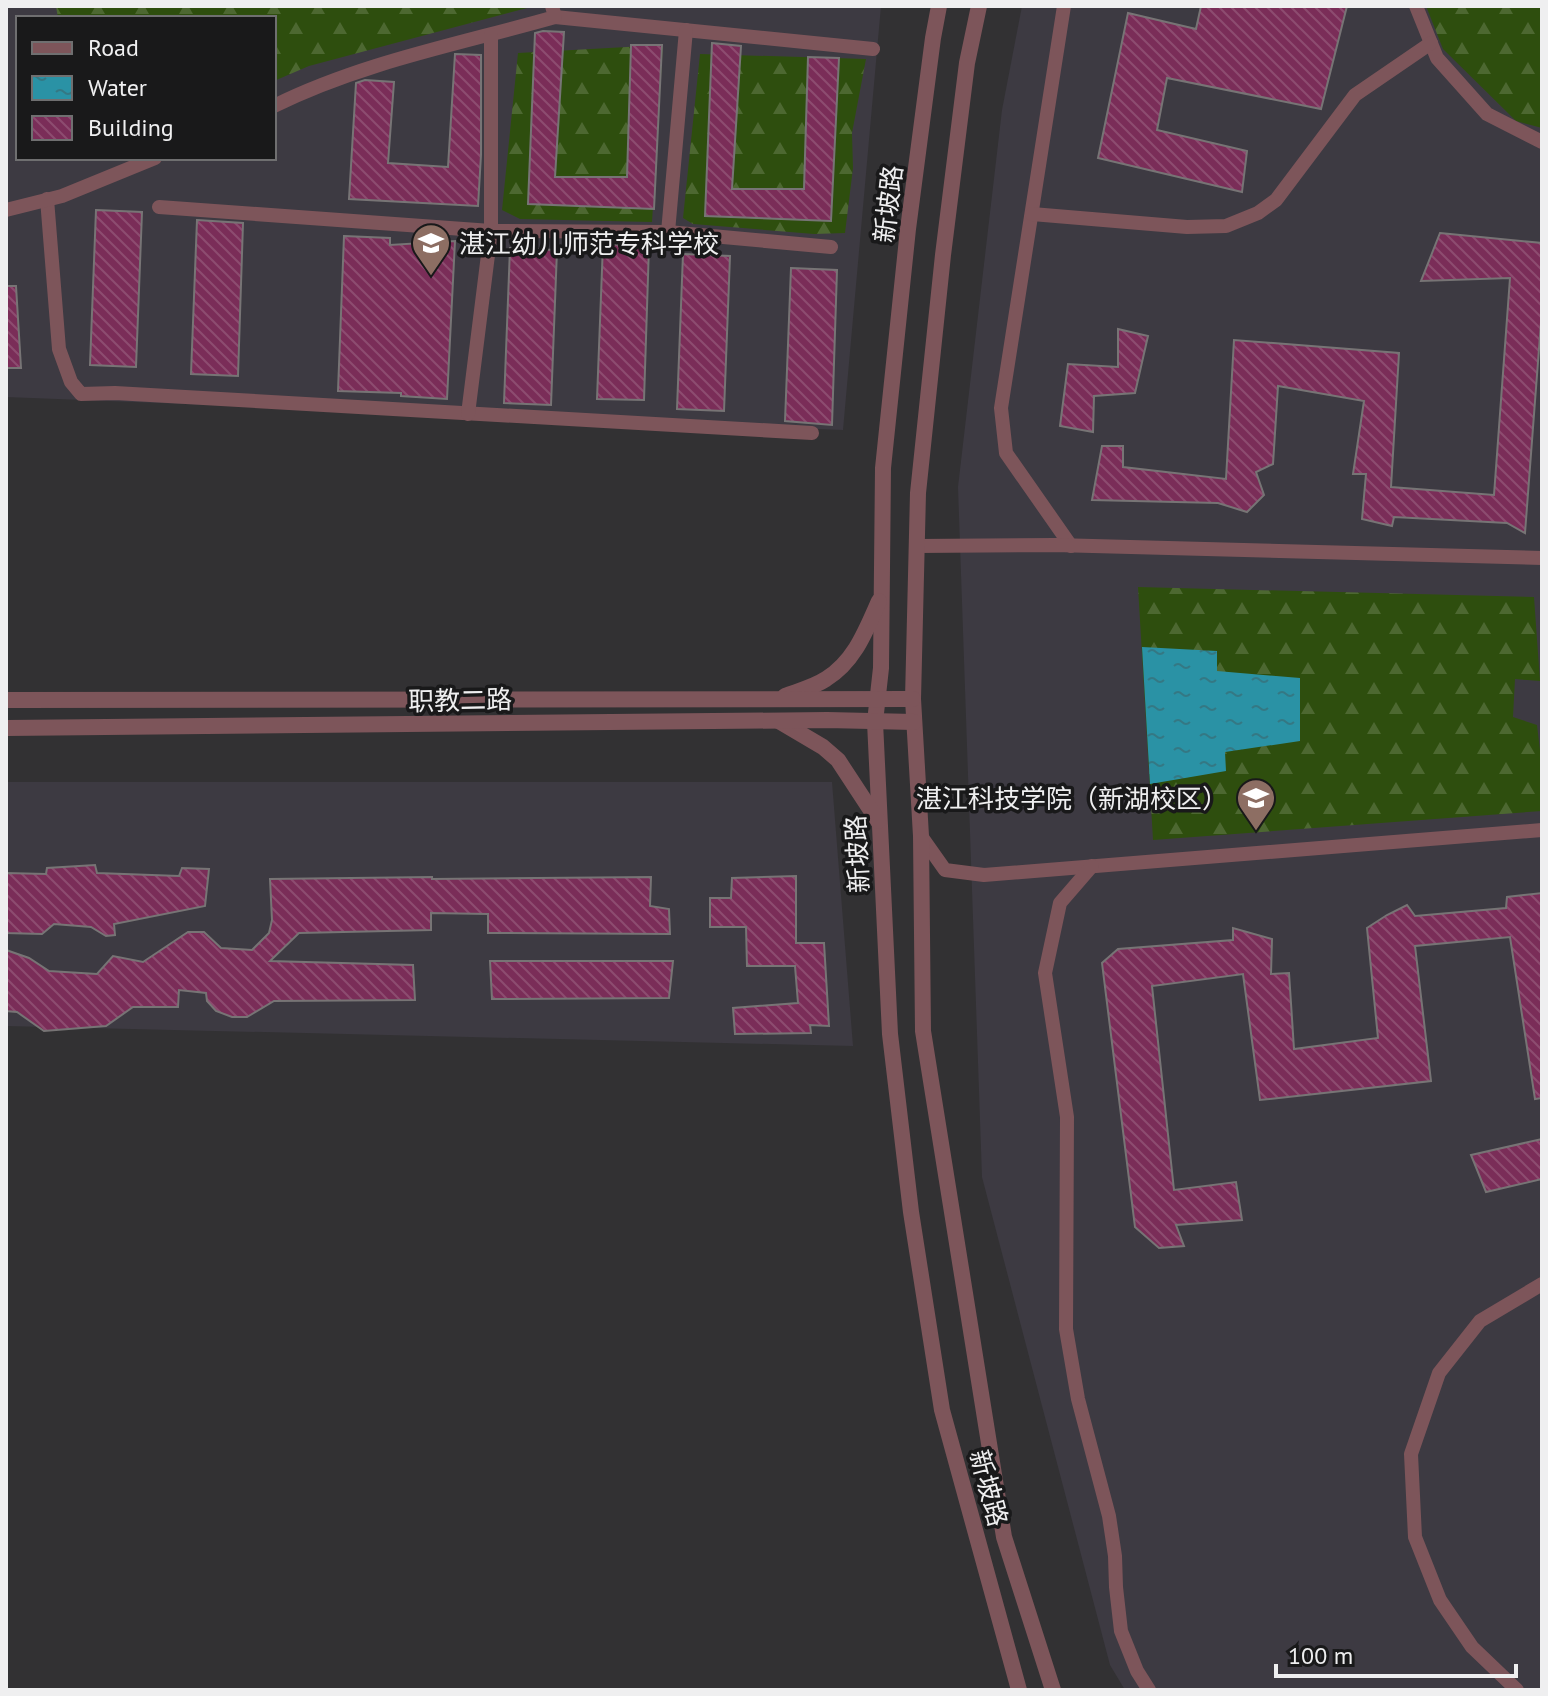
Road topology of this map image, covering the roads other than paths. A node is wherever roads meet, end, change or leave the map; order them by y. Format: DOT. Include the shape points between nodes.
graph roads {
  1 [pos="939,6"];
  2 [pos="979,6"];
  3 [pos="1064,6"];
  4 [pos="1416,6"];
  5 [pos="553,12"];
  6 [pos="686,30"];
  7 [pos="491,35"];
  8 [pos="1431,43"];
  9 [pos="873,49"];
  10 [pos="276,105"];
  11 [pos="1542,142"];
  12 [pos="150,160"];
  13 [pos="47,199"];
  14 [pos="159,207"];
  15 [pos="6,210"];
  16 [pos="1032,214"];
  17 [pos="491,231"];
  18 [pos="668,232"];
  19 [pos="831,247"];
  20 [pos="468,414"];
  21 [pos="812,433"];
  22 [pos="1542,542"];
  23 [pos="917,546"];
  24 [pos="1071,546"];
  25 [pos="1541,558"];
  26 [pos="881,596"];
  27 [pos="778,699"];
  28 [pos="877,699"];
  29 [pos="913,699"];
  30 [pos="6,700"];
  31 [pos="777,721"];
  32 [pos="875,722"];
  33 [pos="914,722"];
  34 [pos="6,728"];
  35 [pos="880,824"];
  36 [pos="1542,830"];
  37 [pos="921,836"];
  38 [pos="1092,866"];
  39 [pos="1542,1284"];
  40 [pos="1019,1690"];
  41 [pos="1053,1690"];
  42 [pos="1149,1690"];
  43 [pos="1517,1690"];
  1 -- 26 [label="street, 新坡路" via="883,468"];
  2 -- 23 [label="street" via="943,255"];
  3 -- 16 [label="street"];
  4 -- 8 [label="street"];
  5 -- 6 [label="street"];
  5 -- 7 [label="street"];
  6 -- 9 [label="street"];
  6 -- 18 [label="street"];
  7 -- 10 [label="street" via="409,54"];
  7 -- 17 [label="street"];
  8 -- 11 [label="street" via="1437,58 1487,114"];
  8 -- 16 [label="street" via="1355,95 1276,200 1258,213 1226,226 1187,227"];
  12 -- 13 [label="street"];
  13 -- 15 [label="street"];
  13 -- 20 [label="street" via="59,349 81,394"];
  14 -- 17 [label="street"];
  16 -- 24 [label="street" via="1001,408 1006,453"];
  17 -- 18 [label="street"];
  17 -- 20 [label="street"];
  18 -- 19 [label="street"];
  20 -- 21 [label="street"];
  22 -- 25 [label="street"];
  23 -- 24 [label="street"];
  23 -- 29 [label="street"];
  24 -- 25 [label="street"];
  26 -- 27 [label="street" via="843,666 826,680"];
  26 -- 28 [label="street, 新坡路"];
  27 -- 28 [label="street, 职教二路"];
  27 -- 30 [label="street, 职教二路"];
  28 -- 29 [label="street, 职教二路"];
  28 -- 32 [label="street, 新坡路"];
  29 -- 33 [label="street"];
  31 -- 32 [label="street, 职教二路"];
  31 -- 34 [label="street, 职教二路"];
  31 -- 35 [label="street" via="838,760"];
  32 -- 33 [label="street, 职教二路"];
  32 -- 35 [label="street, 新坡路"];
  33 -- 37 [label="street, 新坡路"];
  35 -- 40 [label="street, 新坡路" via="890,1034 942,1410"];
  36 -- 38 [label="street"];
  37 -- 38 [label="street" via="945,870 984,875"];
  37 -- 41 [label="street, 新坡路" via="923,1031 1004,1537"];
  38 -- 42 [label="street" via="1060,903 1045,973 1067,1117 1066,1329 1109,1516 1121,1631"];
  39 -- 43 [label="street" via="1480,1321 1439,1373 1411,1454 1415,1537 1440,1600 1472,1647"];
}
